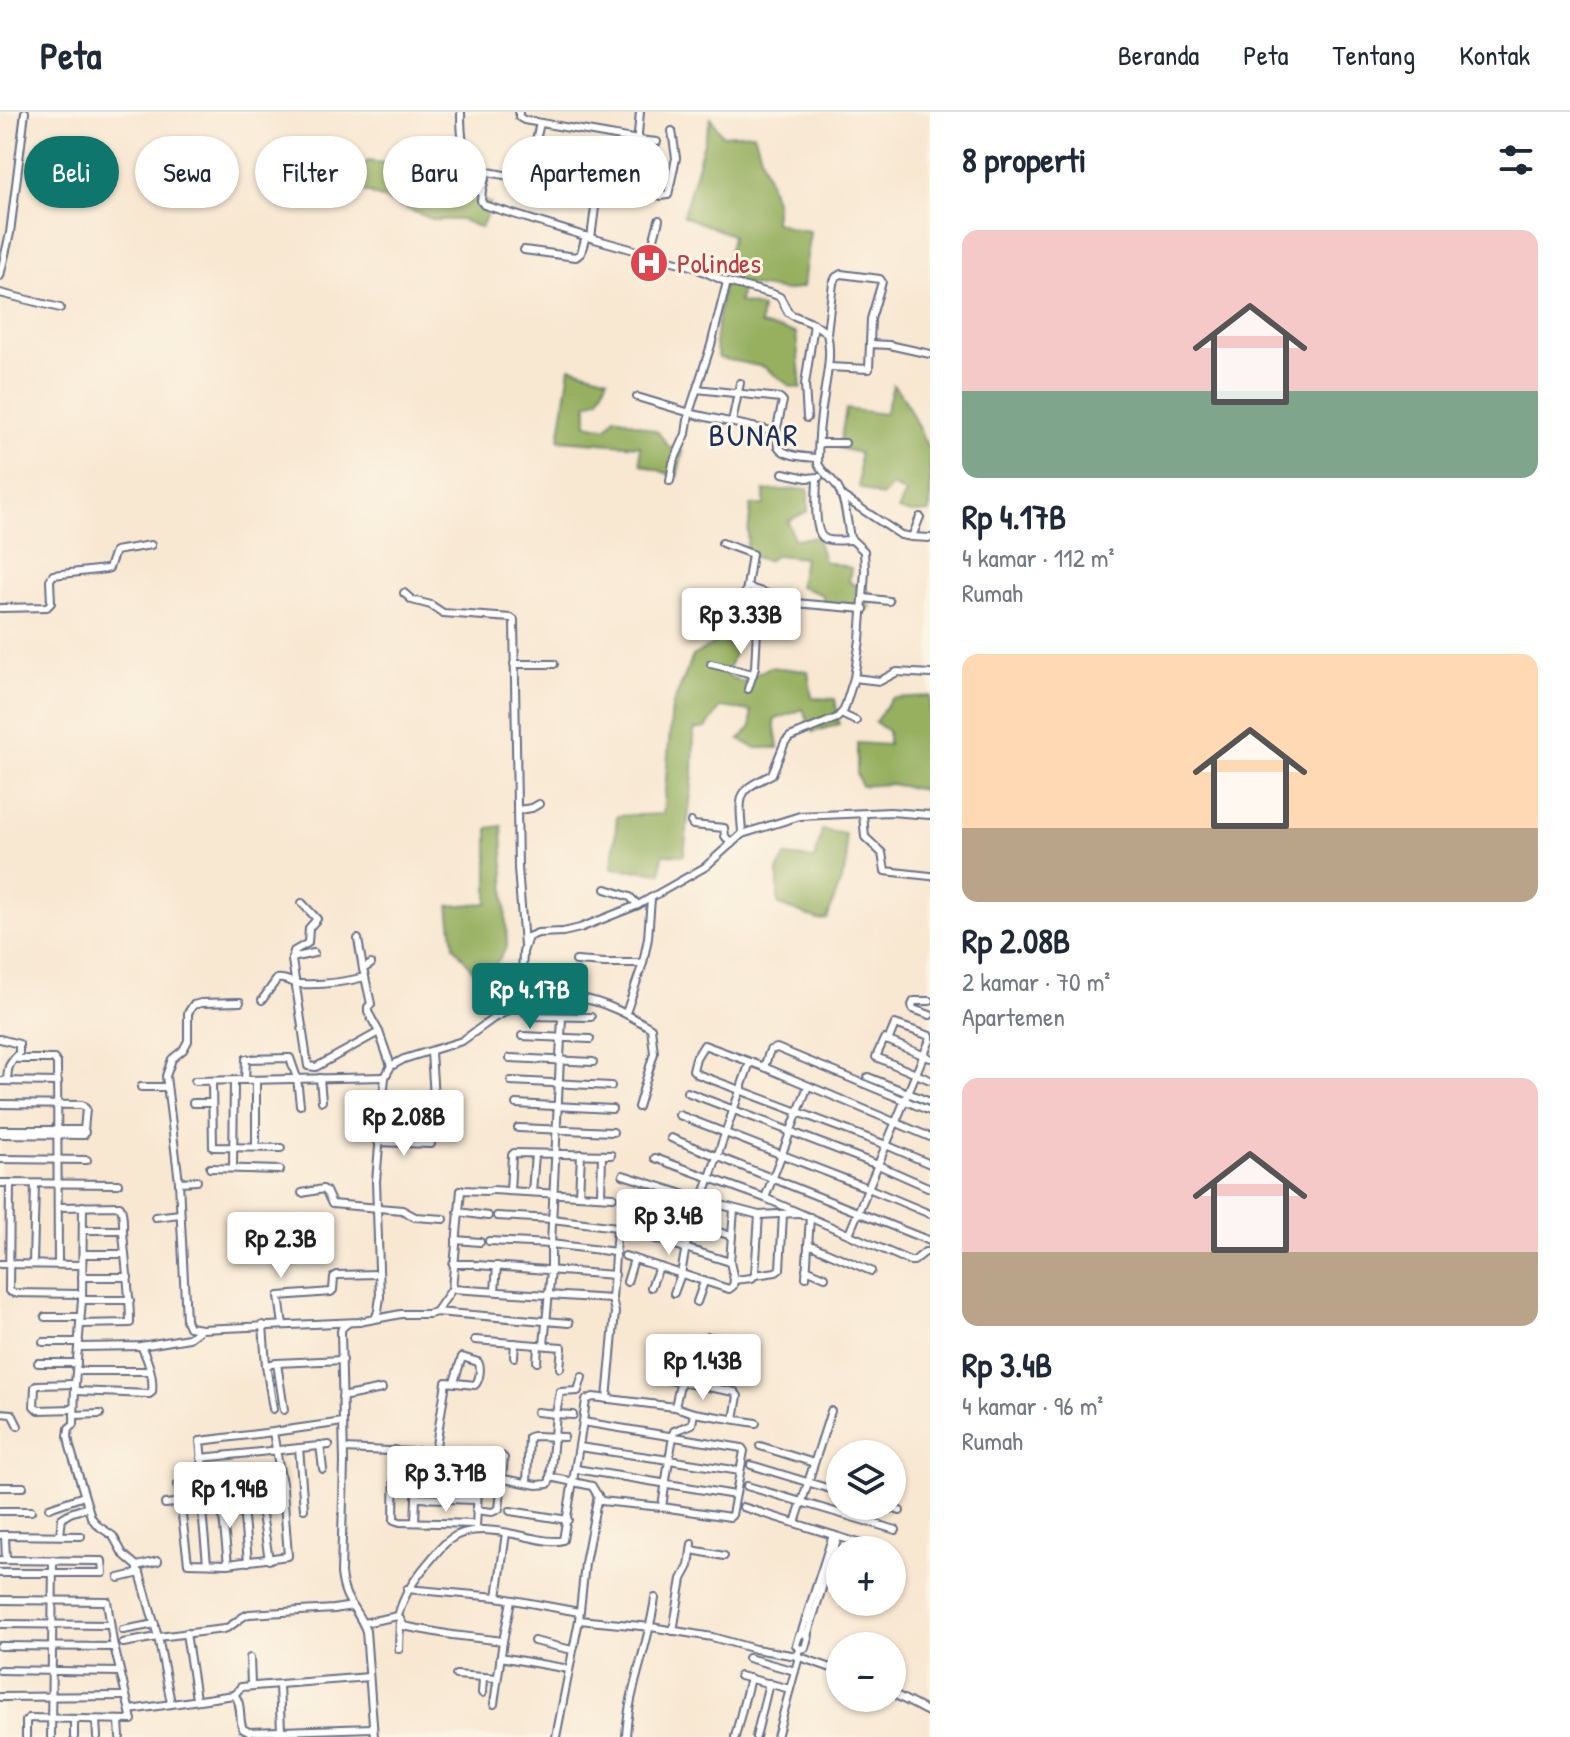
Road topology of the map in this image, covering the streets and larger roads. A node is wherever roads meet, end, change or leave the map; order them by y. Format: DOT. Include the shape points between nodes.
graph roads {
  1 [pos="25,112"];
  2 [pos="461,112"];
  3 [pos="519,112"];
  4 [pos="640,112"];
  5 [pos="540,123"];
  6 [pos="672,131"];
  7 [pos="537,136"];
  8 [pos="615,136"];
  9 [pos="638,136"];
  10 [pos="487,172"];
  11 [pos="502,175"];
  12 [pos="669,190"];
  13 [pos="593,208"];
  14 [pos="659,220"];
  15 [pos="588,237"];
  16 [pos="524,250"];
  17 [pos="650,254"];
  18 [pos="0,276"];
  19 [pos="727,282"];
  20 [pos="0,293"];
  21 [pos="60,308"];
  22 [pos="814,324"];
  23 [pos="827,333"];
  24 [pos="870,344"];
  25 [pos="930,354"];
  26 [pos="829,367"];
  27 [pos="740,383"];
  28 [pos="697,389"];
  29 [pos="738,393"];
  30 [pos="637,397"];
  31 [pos="689,413"];
  32 [pos="807,418"];
  33 [pos="732,422"];
  34 [pos="776,432"];
  35 [pos="819,443"];
  36 [pos="845,443"];
  37 [pos="818,458"];
  38 [pos="783,473"];
  39 [pos="827,475"];
  40 [pos="817,478"];
  41 [pos="670,481"];
  42 [pos="842,496"];
  43 [pos="920,517"];
  44 [pos="912,537"];
  45 [pos="930,538"];
  46 [pos="852,540"];
  47 [pos="722,543"];
  48 [pos="151,545"];
  49 [pos="747,587"];
  50 [pos="404,593"];
  51 [pos="864,598"];
  52 [pos="889,601"];
  53 [pos="0,608"];
  54 [pos="864,609"];
  55 [pos="716,615"];
  56 [pos="737,620"];
  57 [pos="514,664"];
  58 [pos="554,664"];
  59 [pos="711,664"];
  60 [pos="753,674"];
  61 [pos="930,674"];
  62 [pos="854,678"];
  63 [pos="748,689"];
  64 [pos="841,714"];
  65 [pos="856,721"];
  66 [pos="539,804"];
  67 [pos="518,810"];
  68 [pos="863,814"];
  69 [pos="930,815"];
  70 [pos="691,822"];
  71 [pos="742,834"];
  72 [pos="731,844"];
  73 [pos="930,876"];
  74 [pos="606,889"];
  75 [pos="651,898"];
  76 [pos="302,903"];
  77 [pos="638,905"];
  78 [pos="358,939"];
  79 [pos="524,945"];
  80 [pos="314,953"];
  81 [pos="292,958"];
  82 [pos="576,961"];
  83 [pos="643,963"];
  84 [pos="371,964"];
  85 [pos="364,973"];
  86 [pos="296,984"];
  87 [pos="262,1000"];
  88 [pos="518,1001"];
  89 [pos="930,1001"];
  90 [pos="240,1002"];
  91 [pos="626,1013"];
  92 [pos="930,1015"];
  93 [pos="562,1017"];
  94 [pos="591,1017"];
  95 [pos="379,1032"];
  96 [pos="522,1036"];
  97 [pos="561,1038"];
  98 [pos="930,1038"];
  99 [pos="0,1039"];
  100 [pos="590,1039"];
  101 [pos="888,1041"];
  102 [pos="431,1052"];
  103 [pos="927,1057"];
  104 [pos="510,1058"];
  105 [pos="0,1059"];
  106 [pos="14,1059"];
  107 [pos="559,1060"];
  108 [pos="593,1062"];
  109 [pos="750,1062"];
  110 [pos="391,1066"];
  111 [pos="764,1067"];
  112 [pos="916,1074"];
  113 [pos="385,1077"];
  114 [pos="868,1077"];
  115 [pos="297,1078"];
  116 [pos="320,1078"];
  117 [pos="245,1080"];
  118 [pos="256,1080"];
  119 [pos="930,1080"];
  120 [pos="4,1081"];
  121 [pos="195,1081"];
  122 [pos="212,1081"];
  123 [pos="234,1081"];
  124 [pos="511,1081"];
  125 [pos="58,1082"];
  126 [pos="558,1083"];
  127 [pos="611,1086"];
  128 [pos="808,1086"];
  129 [pos="141,1087"];
  130 [pos="167,1087"];
  131 [pos="740,1090"];
  132 [pos="687,1092"];
  133 [pos="906,1097"];
  134 [pos="322,1101"];
  135 [pos="930,1102"];
  136 [pos="193,1103"];
  137 [pos="212,1103"];
  138 [pos="0,1104"];
  139 [pos="516,1104"];
  140 [pos="58,1105"];
  141 [pos="300,1105"];
  142 [pos="557,1107"];
  143 [pos="638,1107"];
  144 [pos="612,1109"];
  145 [pos="733,1109"];
  146 [pos="798,1111"];
  147 [pos="930,1111"];
  148 [pos="435,1113"];
  149 [pos="679,1115"];
  150 [pos="896,1122"];
  151 [pos="518,1128"];
  152 [pos="558,1129"];
  153 [pos="790,1131"];
  154 [pos="0,1132"];
  155 [pos="58,1132"];
  156 [pos="613,1132"];
  157 [pos="725,1133"];
  158 [pos="930,1137"];
  159 [pos="671,1138"];
  160 [pos="378,1142"];
  161 [pos="431,1144"];
  162 [pos="886,1145"];
  163 [pos="256,1147"];
  164 [pos="234,1148"];
  165 [pos="281,1148"];
  166 [pos="535,1154"];
  167 [pos="555,1154"];
  168 [pos="581,1154"];
  169 [pos="782,1154"];
  170 [pos="602,1155"];
  171 [pos="611,1155"];
  172 [pos="717,1156"];
  173 [pos="655,1158"];
  174 [pos="0,1159"];
  175 [pos="58,1160"];
  176 [pos="87,1160"];
  177 [pos="930,1164"];
  178 [pos="878,1165"];
  179 [pos="210,1168"];
  180 [pos="233,1168"];
  181 [pos="280,1170"];
  182 [pos="623,1175"];
  183 [pos="710,1177"];
  184 [pos="772,1178"];
  185 [pos="197,1181"];
  186 [pos="179,1182"];
  187 [pos="0,1183"];
  188 [pos="10,1183"];
  189 [pos="35,1184"];
  190 [pos="118,1184"];
  191 [pos="58,1185"];
  192 [pos="868,1188"];
  193 [pos="930,1188"];
  194 [pos="510,1191"];
  195 [pos="532,1192"];
  196 [pos="302,1193"];
  197 [pos="553,1193"];
  198 [pos="579,1195"];
  199 [pos="601,1196"];
  200 [pos="613,1197"];
  201 [pos="765,1198"];
  202 [pos="623,1199"];
  203 [pos="702,1200"];
  204 [pos="83,1206"];
  205 [pos="58,1207"];
  206 [pos="376,1207"];
  207 [pos="734,1209"];
  208 [pos="458,1212"];
  209 [pos="858,1212"];
  210 [pos="801,1213"];
  211 [pos="180,1214"];
  212 [pos="783,1214"];
  213 [pos="930,1214"];
  214 [pos="759,1215"];
  215 [pos="488,1216"];
  216 [pos="497,1216"];
  217 [pos="155,1217"];
  218 [pos="810,1217"];
  219 [pos="444,1219"];
  220 [pos="552,1219"];
  221 [pos="694,1223"];
  222 [pos="617,1227"];
  223 [pos="83,1230"];
  224 [pos="123,1230"];
  225 [pos="849,1234"];
  226 [pos="731,1236"];
  227 [pos="456,1240"];
  228 [pos="489,1241"];
  229 [pos="930,1241"];
  230 [pos="480,1242"];
  231 [pos="551,1244"];
  232 [pos="808,1244"];
  233 [pos="686,1246"];
  234 [pos="616,1252"];
  235 [pos="930,1252"];
  236 [pos="83,1254"];
  237 [pos="125,1254"];
  238 [pos="625,1256"];
  239 [pos="634,1259"];
  240 [pos="730,1262"];
  241 [pos="0,1264"];
  242 [pos="9,1264"];
  243 [pos="33,1264"];
  244 [pos="58,1264"];
  245 [pos="453,1264"];
  246 [pos="82,1265"];
  247 [pos="497,1266"];
  248 [pos="659,1267"];
  249 [pos="806,1269"];
  250 [pos="551,1270"];
  251 [pos="871,1271"];
  252 [pos="378,1274"];
  253 [pos="681,1274"];
  254 [pos="615,1275"];
  255 [pos="755,1275"];
  256 [pos="82,1277"];
  257 [pos="128,1277"];
  258 [pos="806,1277"];
  259 [pos="825,1277"];
  260 [pos="734,1280"];
  261 [pos="627,1282"];
  262 [pos="704,1282"];
  263 [pos="651,1287"];
  264 [pos="452,1289"];
  265 [pos="495,1291"];
  266 [pos="674,1293"];
  267 [pos="549,1295"];
  268 [pos="82,1297"];
  269 [pos="612,1299"];
  270 [pos="130,1300"];
  271 [pos="697,1302"];
  272 [pos="436,1312"];
  273 [pos="45,1317"];
  274 [pos="375,1319"];
  275 [pos="80,1320"];
  276 [pos="546,1321"];
  277 [pos="351,1322"];
  278 [pos="569,1323"];
  279 [pos="263,1325"];
  280 [pos="283,1325"];
  281 [pos="201,1329"];
  282 [pos="708,1337"];
  283 [pos="475,1340"];
  284 [pos="43,1342"];
  285 [pos="515,1343"];
  286 [pos="79,1344"];
  287 [pos="541,1345"];
  288 [pos="141,1346"];
  289 [pos="669,1354"];
  290 [pos="514,1357"];
  291 [pos="686,1357"];
  292 [pos="343,1360"];
  293 [pos="537,1362"];
  294 [pos="38,1363"];
  295 [pos="77,1363"];
  296 [pos="277,1363"];
  297 [pos="266,1365"];
  298 [pos="560,1368"];
  299 [pos="77,1371"];
  300 [pos="150,1371"];
  301 [pos="582,1377"];
  302 [pos="658,1378"];
  303 [pos="454,1382"];
  304 [pos="681,1383"];
  305 [pos="75,1388"];
  306 [pos="382,1389"];
  307 [pos="342,1397"];
  308 [pos="607,1399"];
  309 [pos="675,1407"];
  310 [pos="273,1409"];
  311 [pos="284,1410"];
  312 [pos="831,1411"];
  313 [pos="74,1412"];
  314 [pos="537,1412"];
  315 [pos="0,1413"];
  316 [pos="694,1413"];
  317 [pos="100,1414"];
  318 [pos="556,1414"];
  319 [pos="573,1415"];
  320 [pos="734,1419"];
  321 [pos="343,1422"];
  322 [pos="583,1422"];
  323 [pos="756,1423"];
  324 [pos="18,1426"];
  325 [pos="273,1432"];
  326 [pos="553,1436"];
  327 [pos="672,1436"];
  328 [pos="564,1437"];
  329 [pos="320,1445"];
  330 [pos="329,1445"];
  331 [pos="760,1446"];
  332 [pos="579,1447"];
  333 [pos="299,1448"];
  334 [pos="344,1449"];
  335 [pos="395,1450"];
  336 [pos="276,1451"];
  337 [pos="418,1451"];
  338 [pos="435,1452"];
  339 [pos="480,1453"];
  340 [pos="201,1458"];
  341 [pos="552,1459"];
  342 [pos="562,1460"];
  343 [pos="669,1460"];
  344 [pos="814,1463"];
  345 [pos="751,1465"];
  346 [pos="323,1469"];
  347 [pos="576,1469"];
  348 [pos="740,1471"];
  349 [pos="394,1474"];
  350 [pos="417,1475"];
  351 [pos="479,1477"];
  352 [pos="550,1477"];
  353 [pos="503,1479"];
  354 [pos="204,1480"];
  355 [pos="808,1482"];
  356 [pos="527,1483"];
  357 [pos="574,1483"];
  358 [pos="665,1483"];
  359 [pos="747,1486"];
  360 [pos="0,1487"];
  361 [pos="23,1487"];
  362 [pos="826,1488"];
  363 [pos="283,1489"];
  364 [pos="260,1492"];
  365 [pos="598,1495"];
  366 [pos="735,1495"];
  367 [pos="84,1496"];
  368 [pos="242,1496"];
  369 [pos="221,1498"];
  370 [pos="416,1498"];
  371 [pos="201,1500"];
  372 [pos="477,1500"];
  373 [pos="180,1502"];
  374 [pos="801,1502"];
  375 [pos="165,1504"];
  376 [pos="88,1507"];
  377 [pos="662,1507"];
  378 [pos="743,1507"];
  379 [pos="49,1508"];
  380 [pos="304,1509"];
  381 [pos="476,1510"];
  382 [pos="0,1511"];
  383 [pos="31,1511"];
  384 [pos="510,1511"];
  385 [pos="568,1520"];
  386 [pos="415,1522"];
  387 [pos="795,1523"];
  388 [pos="476,1527"];
  389 [pos="896,1530"];
  390 [pos="506,1533"];
  391 [pos="3,1535"];
  392 [pos="60,1535"];
  393 [pos="81,1536"];
  394 [pos="836,1536"];
  395 [pos="724,1556"];
  396 [pos="3,1560"];
  397 [pos="53,1560"];
  398 [pos="269,1560"];
  399 [pos="158,1561"];
  400 [pos="248,1562"];
  401 [pos="207,1563"];
  402 [pos="228,1564"];
  403 [pos="826,1567"];
  404 [pos="138,1570"];
  405 [pos="0,1573"];
  406 [pos="53,1573"];
  407 [pos="119,1578"];
  408 [pos="407,1589"];
  409 [pos="497,1597"];
  410 [pos="655,1598"];
  411 [pos="0,1600"];
  412 [pos="53,1600"];
  413 [pos="511,1601"];
  414 [pos="352,1606"];
  415 [pos="579,1616"];
  416 [pos="399,1618"];
  417 [pos="363,1623"];
  418 [pos="0,1624"];
  419 [pos="155,1624"];
  420 [pos="52,1625"];
  421 [pos="110,1625"];
  422 [pos="651,1627"];
  423 [pos="123,1630"];
  424 [pos="673,1631"];
  425 [pos="186,1633"];
  426 [pos="158,1637"];
  427 [pos="503,1641"];
  428 [pos="534,1641"];
  429 [pos="123,1643"];
  430 [pos="0,1646"];
  431 [pos="52,1646"];
  432 [pos="114,1647"];
  433 [pos="399,1649"];
  434 [pos="572,1650"];
  435 [pos="798,1654"];
  436 [pos="500,1657"];
  437 [pos="250,1658"];
  438 [pos="748,1658"];
  439 [pos="826,1665"];
  440 [pos="569,1669"];
  441 [pos="0,1670"];
  442 [pos="51,1671"];
  443 [pos="795,1671"];
  444 [pos="120,1672"];
  445 [pos="456,1675"];
  446 [pos="740,1676"];
  447 [pos="369,1677"];
  448 [pos="483,1678"];
  449 [pos="497,1678"];
  450 [pos="750,1678"];
  451 [pos="769,1683"];
  452 [pos="251,1685"];
  453 [pos="279,1685"];
  454 [pos="790,1689"];
  455 [pos="482,1693"];
  456 [pos="234,1695"];
  457 [pos="126,1696"];
  458 [pos="0,1697"];
  459 [pos="51,1697"];
  460 [pos="196,1699"];
  461 [pos="906,1700"];
  462 [pos="171,1703"];
  463 [pos="494,1704"];
  464 [pos="130,1710"];
  465 [pos="930,1713"];
  466 [pos="51,1719"];
  467 [pos="74,1720"];
  468 [pos="96,1720"];
  469 [pos="119,1720"];
  470 [pos="373,1728"];
  471 [pos="280,1734"];
  472 [pos="26,1737"];
  473 [pos="51,1737"];
  474 [pos="74,1737"];
  475 [pos="97,1737"];
  476 [pos="120,1737"];
  477 [pos="374,1737"];
  478 [pos="556,1737"];
  479 [pos="626,1737"];
  480 [pos="735,1737"];
  481 [pos="756,1737"];
  482 [pos="777,1737"];
  1 -- 18 [label="street"];
  2 -- 10 [label="street" via="469,162"];
  3 -- 5 [label="street" via="524,120"];
  4 -- 9 [label="street"];
  5 -- 7 [label="street"];
  5 -- 8 [label="street"];
  6 -- 12 [label="street" via="676,158"];
  10 -- 11 [label="street"];
  10 -- 15 [label="street" via="484,205"];
  13 -- 15 [label="street"];
  14 -- 17 [label="street"];
  15 -- 16 [label="street" via="576,257"];
  15 -- 17 [label="street"];
  17 -- 19 [label="street"];
  19 -- 22 [label="street" via="780,297 788,312"];
  19 -- 28 [label="street"];
  20 -- 21 [label="street"];
  22 -- 23 [label="street"];
  22 -- 32 [label="street" via="805,384"];
  23 -- 24 [label="street" via="836,277 880,279"];
  23 -- 26 [label="street"];
  24 -- 25 [label="street"];
  24 -- 26 [label="street" via="869,369"];
  26 -- 35 [label="street"];
  27 -- 29 [label="street"];
  28 -- 29 [label="street"];
  28 -- 31 [label="street"];
  29 -- 33 [label="street"];
  29 -- 34 [label="street" via="782,399"];
  30 -- 31 [label="street"];
  31 -- 33 [label="street"];
  31 -- 41 [label="street"];
  33 -- 34 [label="street"];
  34 -- 37 [label="street" via="781,450"];
  35 -- 36 [label="street"];
  35 -- 37 [label="street"];
  37 -- 39 [label="street"];
  38 -- 40 [label="street"];
  39 -- 40 [label="street"];
  39 -- 42 [label="street"];
  40 -- 46 [label="street" via="818,533 827,539"];
  42 -- 44 [label="street"];
  42 -- 46 [label="street"];
  43 -- 44 [label="street"];
  44 -- 45 [label="street"];
  46 -- 51 [label="street" via="865,556"];
  47 -- 49 [label="street" via="752,554"];
  48 -- 53 [label="street" via="115,551 106,569 53,575 47,607"];
  49 -- 54 [label="street" via="803,605"];
  49 -- 56 [label="street"];
  50 -- 57 [label="street" via="443,613 512,619"];
  51 -- 52 [label="street"];
  51 -- 54 [label="street"];
  54 -- 62 [label="street"];
  55 -- 56 [label="street"];
  56 -- 60 [label="street" via="757,630"];
  57 -- 58 [label="street"];
  57 -- 67 [label="street"];
  59 -- 60 [label="street"];
  60 -- 63 [label="street"];
  61 -- 62 [label="street" via="897,672 882,681"];
  62 -- 64 [label="street"];
  64 -- 65 [label="street"];
  64 -- 71 [label="street" via="785,742 772,774 743,794"];
  66 -- 67 [label="street"];
  67 -- 79 [label="street"];
  68 -- 69 [label="street"];
  68 -- 71 [label="street" via="800,816"];
  68 -- 73 [label="street" via="865,837 882,853 885,871"];
  70 -- 72 [label="street" via="724,828"];
  71 -- 72 [label="street"];
  72 -- 75 [label="street" via="705,867"];
  74 -- 77 [label="street"];
  75 -- 77 [label="street"];
  75 -- 83 [label="street"];
  76 -- 81 [label="street" via="317,919 309,928 308,943"];
  77 -- 79 [label="street" via="573,930 532,934"];
  78 -- 85 [label="street"];
  79 -- 88 [label="street"];
  80 -- 81 [label="street"];
  81 -- 86 [label="street"];
  82 -- 83 [label="street"];
  83 -- 91 [label="street"];
  84 -- 85 [label="street"];
  85 -- 86 [label="street" via="351,980"];
  85 -- 95 [label="street" via="368,1012"];
  86 -- 87 [label="street" via="277,979"];
  86 -- 95 [label="street" via="310,1067"];
  88 -- 91 [label="street" via="580,998"];
  88 -- 93 [label="street" via="529,1016"];
  88 -- 102 [label="street" via="462,1041"];
  89 -- 92 [label="street" via="912,1005"];
  90 -- 130 [label="street" via="193,1005 188,1041 172,1059"];
  91 -- 143 [label="street" via="653,1030 654,1053"];
  93 -- 94 [label="street"];
  93 -- 97 [label="street"];
  95 -- 110 [label="street"];
  96 -- 97 [label="street"];
  97 -- 100 [label="street"];
  97 -- 107 [label="street"];
  98 -- 101 [label="street" via="895,1024"];
  98 -- 103 [label="street"];
  99 -- 106 [label="street" via="19,1044"];
  101 -- 103 [label="street"];
  101 -- 112 [label="street" via="884,1039 876,1057"];
  102 -- 110 [label="street"];
  102 -- 148 [label="street"];
  103 -- 112 [label="street"];
  104 -- 107 [label="street"];
  105 -- 106 [label="street"];
  106 -- 120 [label="street"];
  106 -- 125 [label="street" via="57,1060"];
  107 -- 108 [label="street"];
  107 -- 126 [label="street"];
  109 -- 111 [label="street"];
  109 -- 131 [label="street"];
  109 -- 131 [label="street" via="704,1045 693,1065 697,1074"];
  110 -- 113 [label="street"];
  111 -- 128 [label="street"];
  111 -- 133 [label="street" via="770,1050 777,1048"];
  112 -- 119 [label="street"];
  112 -- 133 [label="street"];
  113 -- 116 [label="street"];
  113 -- 160 [label="street"];
  114 -- 133 [label="street"];
  115 -- 116 [label="street"];
  115 -- 117 [label="street" via="290,1058 246,1059"];
  115 -- 118 [label="street"];
  115 -- 141 [label="street"];
  116 -- 134 [label="street"];
  117 -- 118 [label="street"];
  117 -- 123 [label="street"];
  118 -- 163 [label="street"];
  120 -- 125 [label="street"];
  121 -- 122 [label="street"];
  122 -- 123 [label="street"];
  122 -- 137 [label="street"];
  123 -- 164 [label="street"];
  124 -- 126 [label="street"];
  125 -- 140 [label="street"];
  126 -- 127 [label="street"];
  126 -- 142 [label="street"];
  128 -- 146 [label="street"];
  128 -- 150 [label="street"];
  129 -- 130 [label="street"];
  130 -- 186 [label="street"];
  131 -- 145 [label="street"];
  131 -- 146 [label="street"];
  132 -- 145 [label="street"];
  133 -- 135 [label="street"];
  133 -- 147 [label="street"];
  133 -- 150 [label="street"];
  136 -- 137 [label="street"];
  137 -- 164 [label="street" via="212,1146"];
  138 -- 140 [label="street"];
  139 -- 142 [label="street"];
  140 -- 155 [label="street"];
  140 -- 155 [label="street" via="86,1109 84,1130"];
  142 -- 144 [label="street"];
  142 -- 152 [label="street"];
  145 -- 153 [label="street"];
  145 -- 157 [label="street"];
  146 -- 153 [label="street"];
  146 -- 162 [label="street"];
  149 -- 157 [label="street"];
  150 -- 158 [label="street"];
  150 -- 162 [label="street"];
  151 -- 152 [label="street"];
  152 -- 156 [label="street"];
  152 -- 167 [label="street"];
  153 -- 169 [label="street"];
  153 -- 178 [label="street"];
  154 -- 155 [label="street"];
  155 -- 175 [label="street"];
  157 -- 169 [label="street"];
  157 -- 172 [label="street"];
  159 -- 172 [label="street"];
  160 -- 161 [label="street"];
  160 -- 206 [label="street"];
  162 -- 177 [label="street"];
  162 -- 178 [label="street"];
  163 -- 164 [label="street"];
  163 -- 165 [label="street"];
  164 -- 180 [label="street"];
  166 -- 167 [label="street"];
  166 -- 194 [label="street" via="512,1155"];
  166 -- 195 [label="street"];
  167 -- 168 [label="street"];
  167 -- 197 [label="street"];
  168 -- 170 [label="street"];
  168 -- 198 [label="street"];
  169 -- 184 [label="street"];
  169 -- 192 [label="street"];
  170 -- 171 [label="street"];
  170 -- 199 [label="street"];
  172 -- 183 [label="street"];
  172 -- 184 [label="street"];
  173 -- 183 [label="street"];
  174 -- 175 [label="street"];
  175 -- 176 [label="street"];
  175 -- 191 [label="street"];
  178 -- 192 [label="street"];
  178 -- 193 [label="street"];
  179 -- 180 [label="street"];
  180 -- 181 [label="street"];
  182 -- 203 [label="street"];
  183 -- 201 [label="street"];
  183 -- 203 [label="street"];
  184 -- 201 [label="street"];
  184 -- 209 [label="street"];
  185 -- 186 [label="street"];
  186 -- 211 [label="street"];
  187 -- 188 [label="street"];
  188 -- 189 [label="street"];
  188 -- 242 [label="street"];
  189 -- 191 [label="street"];
  189 -- 243 [label="street"];
  190 -- 191 [label="street"];
  191 -- 205 [label="street"];
  192 -- 209 [label="street"];
  192 -- 213 [label="street"];
  194 -- 195 [label="street"];
  194 -- 208 [label="street" via="461,1190"];
  195 -- 197 [label="street"];
  196 -- 206 [label="street" via="323,1189 332,1204"];
  197 -- 198 [label="street"];
  197 -- 220 [label="street"];
  198 -- 199 [label="street"];
  199 -- 200 [label="street"];
  201 -- 210 [label="street"];
  202 -- 221 [label="street"];
  203 -- 207 [label="street"];
  203 -- 221 [label="street"];
  204 -- 205 [label="street"];
  204 -- 223 [label="street"];
  204 -- 224 [label="street" via="122,1208"];
  205 -- 244 [label="street"];
  206 -- 219 [label="street"];
  206 -- 252 [label="street"];
  207 -- 214 [label="street"];
  207 -- 226 [label="street"];
  208 -- 215 [label="street"];
  208 -- 227 [label="street"];
  209 -- 225 [label="street"];
  209 -- 229 [label="street"];
  210 -- 212 [label="street"];
  210 -- 218 [label="street"];
  211 -- 217 [label="street"];
  211 -- 281 [label="street" via="186,1320 189,1327"];
  212 -- 214 [label="street"];
  212 -- 255 [label="street" via="780,1269"];
  214 -- 255 [label="street"];
  216 -- 220 [label="street"];
  218 -- 225 [label="street"];
  218 -- 232 [label="street"];
  220 -- 222 [label="street"];
  220 -- 231 [label="street"];
  221 -- 226 [label="street"];
  221 -- 233 [label="street"];
  222 -- 233 [label="street"];
  222 -- 234 [label="street"];
  223 -- 224 [label="street"];
  223 -- 236 [label="street"];
  224 -- 237 [label="street"];
  225 -- 235 [label="street" via="910,1261"];
  226 -- 240 [label="street"];
  227 -- 230 [label="street"];
  227 -- 245 [label="street"];
  228 -- 231 [label="street"];
  231 -- 234 [label="street"];
  231 -- 250 [label="street"];
  232 -- 249 [label="street"];
  232 -- 251 [label="street"];
  233 -- 240 [label="street"];
  233 -- 253 [label="street"];
  234 -- 254 [label="street"];
  236 -- 237 [label="street"];
  236 -- 246 [label="street"];
  237 -- 257 [label="street"];
  238 -- 239 [label="street"];
  239 -- 248 [label="street"];
  239 -- 261 [label="street"];
  240 -- 260 [label="street"];
  241 -- 242 [label="street"];
  242 -- 243 [label="street"];
  242 -- 268 [label="street" via="11,1293"];
  243 -- 244 [label="street"];
  244 -- 246 [label="street"];
  245 -- 247 [label="street"];
  245 -- 264 [label="street"];
  246 -- 256 [label="street"];
  247 -- 250 [label="street"];
  247 -- 265 [label="street"];
  248 -- 253 [label="street"];
  248 -- 263 [label="street"];
  249 -- 258 [label="street"];
  249 -- 259 [label="street"];
  250 -- 254 [label="street"];
  250 -- 267 [label="street"];
  252 -- 274 [label="street"];
  252 -- 280 [label="street" via="337,1275 331,1292 279,1296"];
  253 -- 262 [label="street"];
  253 -- 266 [label="street"];
  254 -- 269 [label="street"];
  255 -- 260 [label="street"];
  256 -- 257 [label="street"];
  256 -- 268 [label="street"];
  257 -- 270 [label="street"];
  260 -- 262 [label="street" via="727,1290"];
  262 -- 271 [label="street"];
  264 -- 265 [label="street"];
  264 -- 272 [label="street"];
  265 -- 267 [label="street"];
  267 -- 269 [label="street"];
  267 -- 276 [label="street"];
  268 -- 270 [label="street"];
  268 -- 275 [label="street"];
  269 -- 308 [label="street"];
  270 -- 275 [label="street" via="130,1323"];
  272 -- 274 [label="street"];
  272 -- 276 [label="street"];
  273 -- 275 [label="street"];
  274 -- 277 [label="street"];
  275 -- 286 [label="street"];
  276 -- 278 [label="street"];
  276 -- 287 [label="street"];
  277 -- 280 [label="street"];
  277 -- 292 [label="street" via="341,1331"];
  279 -- 280 [label="street"];
  279 -- 281 [label="street"];
  279 -- 297 [label="street"];
  281 -- 288 [label="street" via="189,1338"];
  282 -- 291 [label="street" via="744,1343 740,1366"];
  283 -- 285 [label="street"];
  284 -- 286 [label="street"];
  285 -- 287 [label="street"];
  285 -- 290 [label="street"];
  286 -- 288 [label="street"];
  286 -- 295 [label="street"];
  287 -- 293 [label="street"];
  287 -- 298 [label="street" via="562,1347"];
  288 -- 300 [label="street"];
  289 -- 291 [label="street"];
  291 -- 304 [label="street"];
  292 -- 296 [label="street"];
  292 -- 307 [label="street"];
  294 -- 295 [label="street"];
  295 -- 299 [label="street"];
  296 -- 297 [label="street"];
  296 -- 311 [label="street"];
  297 -- 310 [label="street"];
  299 -- 300 [label="street"];
  299 -- 305 [label="street"];
  300 -- 305 [label="street" via="149,1394"];
  301 -- 318 [label="street" via="578,1391 560,1392"];
  302 -- 304 [label="street"];
  303 -- 303 [label="street" via="475,1385 481,1365 462,1357"];
  303 -- 338 [label="street" via="446,1382"];
  304 -- 309 [label="street"];
  304 -- 320 [label="street" via="735,1392"];
  305 -- 313 [label="street"];
  305 -- 313 [label="street" via="38,1385 34,1406"];
  306 -- 307 [label="street"];
  307 -- 321 [label="street"];
  308 -- 309 [label="street"];
  308 -- 322 [label="street" via="588,1398"];
  309 -- 316 [label="street"];
  312 -- 344 [label="street"];
  313 -- 317 [label="street"];
  313 -- 367 [label="street" via="68,1436"];
  314 -- 318 [label="street"];
  315 -- 324 [label="street" via="12,1414"];
  316 -- 320 [label="street"];
  316 -- 327 [label="street" via="692,1424"];
  318 -- 319 [label="street"];
  318 -- 326 [label="street"];
  320 -- 323 [label="street"];
  321 -- 325 [label="street"];
  321 -- 334 [label="street"];
  322 -- 327 [label="street"];
  322 -- 332 [label="street"];
  325 -- 336 [label="street"];
  325 -- 340 [label="street" via="202,1440"];
  326 -- 328 [label="street"];
  326 -- 341 [label="street"];
  326 -- 356 [label="street" via="529,1437"];
  327 -- 343 [label="street"];
  327 -- 348 [label="street" via="742,1448"];
  329 -- 330 [label="street"];
  329 -- 333 [label="street"];
  329 -- 346 [label="street"];
  331 -- 344 [label="street"];
  332 -- 343 [label="street"];
  332 -- 347 [label="street"];
  333 -- 336 [label="street"];
  333 -- 380 [label="street"];
  334 -- 335 [label="street"];
  334 -- 414 [label="street" via="341,1573"];
  335 -- 337 [label="street"];
  335 -- 349 [label="street"];
  336 -- 340 [label="street"];
  336 -- 363 [label="street"];
  337 -- 338 [label="street"];
  337 -- 350 [label="street"];
  338 -- 339 [label="street"];
  339 -- 351 [label="street"];
  339 -- 353 [label="street" via="503,1456"];
  340 -- 354 [label="street"];
  341 -- 342 [label="street"];
  341 -- 352 [label="street"];
  343 -- 348 [label="street"];
  343 -- 358 [label="street"];
  344 -- 355 [label="street"];
  345 -- 355 [label="street"];
  347 -- 357 [label="street"];
  347 -- 358 [label="street"];
  348 -- 366 [label="street"];
  349 -- 350 [label="street"];
  349 -- 386 [label="street" via="394,1520"];
  350 -- 351 [label="street"];
  350 -- 370 [label="street"];
  351 -- 372 [label="street"];
  352 -- 356 [label="street" via="544,1485"];
  352 -- 357 [label="street"];
  353 -- 356 [label="street"];
  353 -- 381 [label="street" via="499,1509"];
  354 -- 364 [label="street" via="255,1475"];
  354 -- 373 [label="street" via="180,1482"];
  355 -- 362 [label="street"];
  355 -- 374 [label="street"];
  357 -- 365 [label="street" via="592,1486"];
  357 -- 385 [label="street"];
  358 -- 366 [label="street"];
  358 -- 377 [label="street"];
  359 -- 374 [label="street"];
  360 -- 361 [label="street"];
  363 -- 364 [label="street"];
  363 -- 398 [label="street" via="289,1555"];
  364 -- 368 [label="street"];
  364 -- 398 [label="street"];
  365 -- 377 [label="street" via="601,1501"];
  365 -- 415 [label="street"];
  366 -- 377 [label="street" via="730,1517"];
  367 -- 376 [label="street"];
  367 -- 379 [label="street"];
  368 -- 369 [label="street"];
  368 -- 400 [label="street"];
  369 -- 371 [label="street"];
  369 -- 402 [label="street"];
  370 -- 372 [label="street"];
  370 -- 386 [label="street"];
  371 -- 373 [label="street"];
  371 -- 401 [label="street"];
  372 -- 381 [label="street"];
  373 -- 375 [label="street"];
  373 -- 401 [label="street" via="188,1563"];
  374 -- 387 [label="street"];
  374 -- 389 [label="street"];
  376 -- 392 [label="street" via="62,1518"];
  376 -- 404 [label="street" via="97,1525 113,1536"];
  378 -- 387 [label="street"];
  381 -- 388 [label="street"];
  382 -- 383 [label="street"];
  384 -- 385 [label="street"];
  385 -- 390 [label="street" via="559,1542"];
  386 -- 388 [label="street"];
  387 -- 394 [label="street"];
  388 -- 390 [label="street"];
  388 -- 408 [label="street" via="449,1540"];
  390 -- 409 [label="street"];
  391 -- 392 [label="street"];
  391 -- 396 [label="street"];
  392 -- 393 [label="street"];
  395 -- 424 [label="street" via="692,1547"];
  396 -- 397 [label="street"];
  397 -- 406 [label="street"];
  397 -- 406 [label="street" via="102,1561 103,1573"];
  398 -- 400 [label="street"];
  399 -- 404 [label="street"];
  400 -- 402 [label="street"];
  401 -- 402 [label="street"];
  403 -- 435 [label="street" via="804,1635 799,1635"];
  404 -- 407 [label="street"];
  404 -- 419 [label="street"];
  405 -- 406 [label="street"];
  406 -- 412 [label="street"];
  408 -- 409 [label="street"];
  408 -- 416 [label="street"];
  409 -- 413 [label="street"];
  410 -- 422 [label="street"];
  411 -- 412 [label="street"];
  412 -- 420 [label="street"];
  412 -- 421 [label="street" via="107,1601"];
  413 -- 415 [label="street"];
  413 -- 427 [label="street"];
  414 -- 417 [label="street"];
  414 -- 425 [label="street" via="249,1614 224,1629"];
  415 -- 422 [label="street"];
  415 -- 434 [label="street"];
  416 -- 417 [label="street"];
  416 -- 427 [label="street" via="412,1628"];
  416 -- 433 [label="street"];
  417 -- 447 [label="street"];
  418 -- 420 [label="street"];
  419 -- 423 [label="street"];
  419 -- 426 [label="street"];
  420 -- 421 [label="street"];
  420 -- 431 [label="street"];
  421 -- 432 [label="street"];
  422 -- 424 [label="street"];
  422 -- 479 [label="street"];
  424 -- 435 [label="street"];
  425 -- 426 [label="street"];
  425 -- 460 [label="street"];
  426 -- 429 [label="street"];
  426 -- 462 [label="street"];
  427 -- 436 [label="street"];
  428 -- 434 [label="street"];
  430 -- 431 [label="street"];
  431 -- 432 [label="street"];
  431 -- 442 [label="street"];
  432 -- 444 [label="street"];
  434 -- 440 [label="street"];
  435 -- 439 [label="street"];
  435 -- 443 [label="street"];
  436 -- 440 [label="street"];
  436 -- 449 [label="street"];
  437 -- 452 [label="street"];
  438 -- 443 [label="street"];
  440 -- 478 [label="street"];
  441 -- 442 [label="street"];
  442 -- 444 [label="street"];
  442 -- 459 [label="street"];
  443 -- 454 [label="street"];
  444 -- 457 [label="street"];
  445 -- 448 [label="street"];
  446 -- 450 [label="street"];
  447 -- 453 [label="street"];
  447 -- 470 [label="street"];
  448 -- 449 [label="street"];
  448 -- 455 [label="street"];
  449 -- 463 [label="street"];
  450 -- 451 [label="street"];
  450 -- 480 [label="street"];
  451 -- 454 [label="street"];
  451 -- 481 [label="street"];
  452 -- 453 [label="street"];
  452 -- 456 [label="street"];
  453 -- 471 [label="street"];
  454 -- 482 [label="street"];
  456 -- 460 [label="street"];
  456 -- 471 [label="street" via="243,1729"];
  457 -- 459 [label="street"];
  457 -- 464 [label="street"];
  458 -- 459 [label="street"];
  459 -- 466 [label="street"];
  460 -- 462 [label="street"];
  461 -- 465 [label="street"];
  462 -- 464 [label="street"];
  464 -- 469 [label="street" via="132,1720"];
  466 -- 467 [label="street"];
  466 -- 472 [label="street" via="27,1719"];
  466 -- 473 [label="street"];
  467 -- 468 [label="street"];
  467 -- 474 [label="street"];
  468 -- 469 [label="street"];
  468 -- 475 [label="street"];
  469 -- 476 [label="street"];
  470 -- 471 [label="street"];
  470 -- 477 [label="street"];
}
